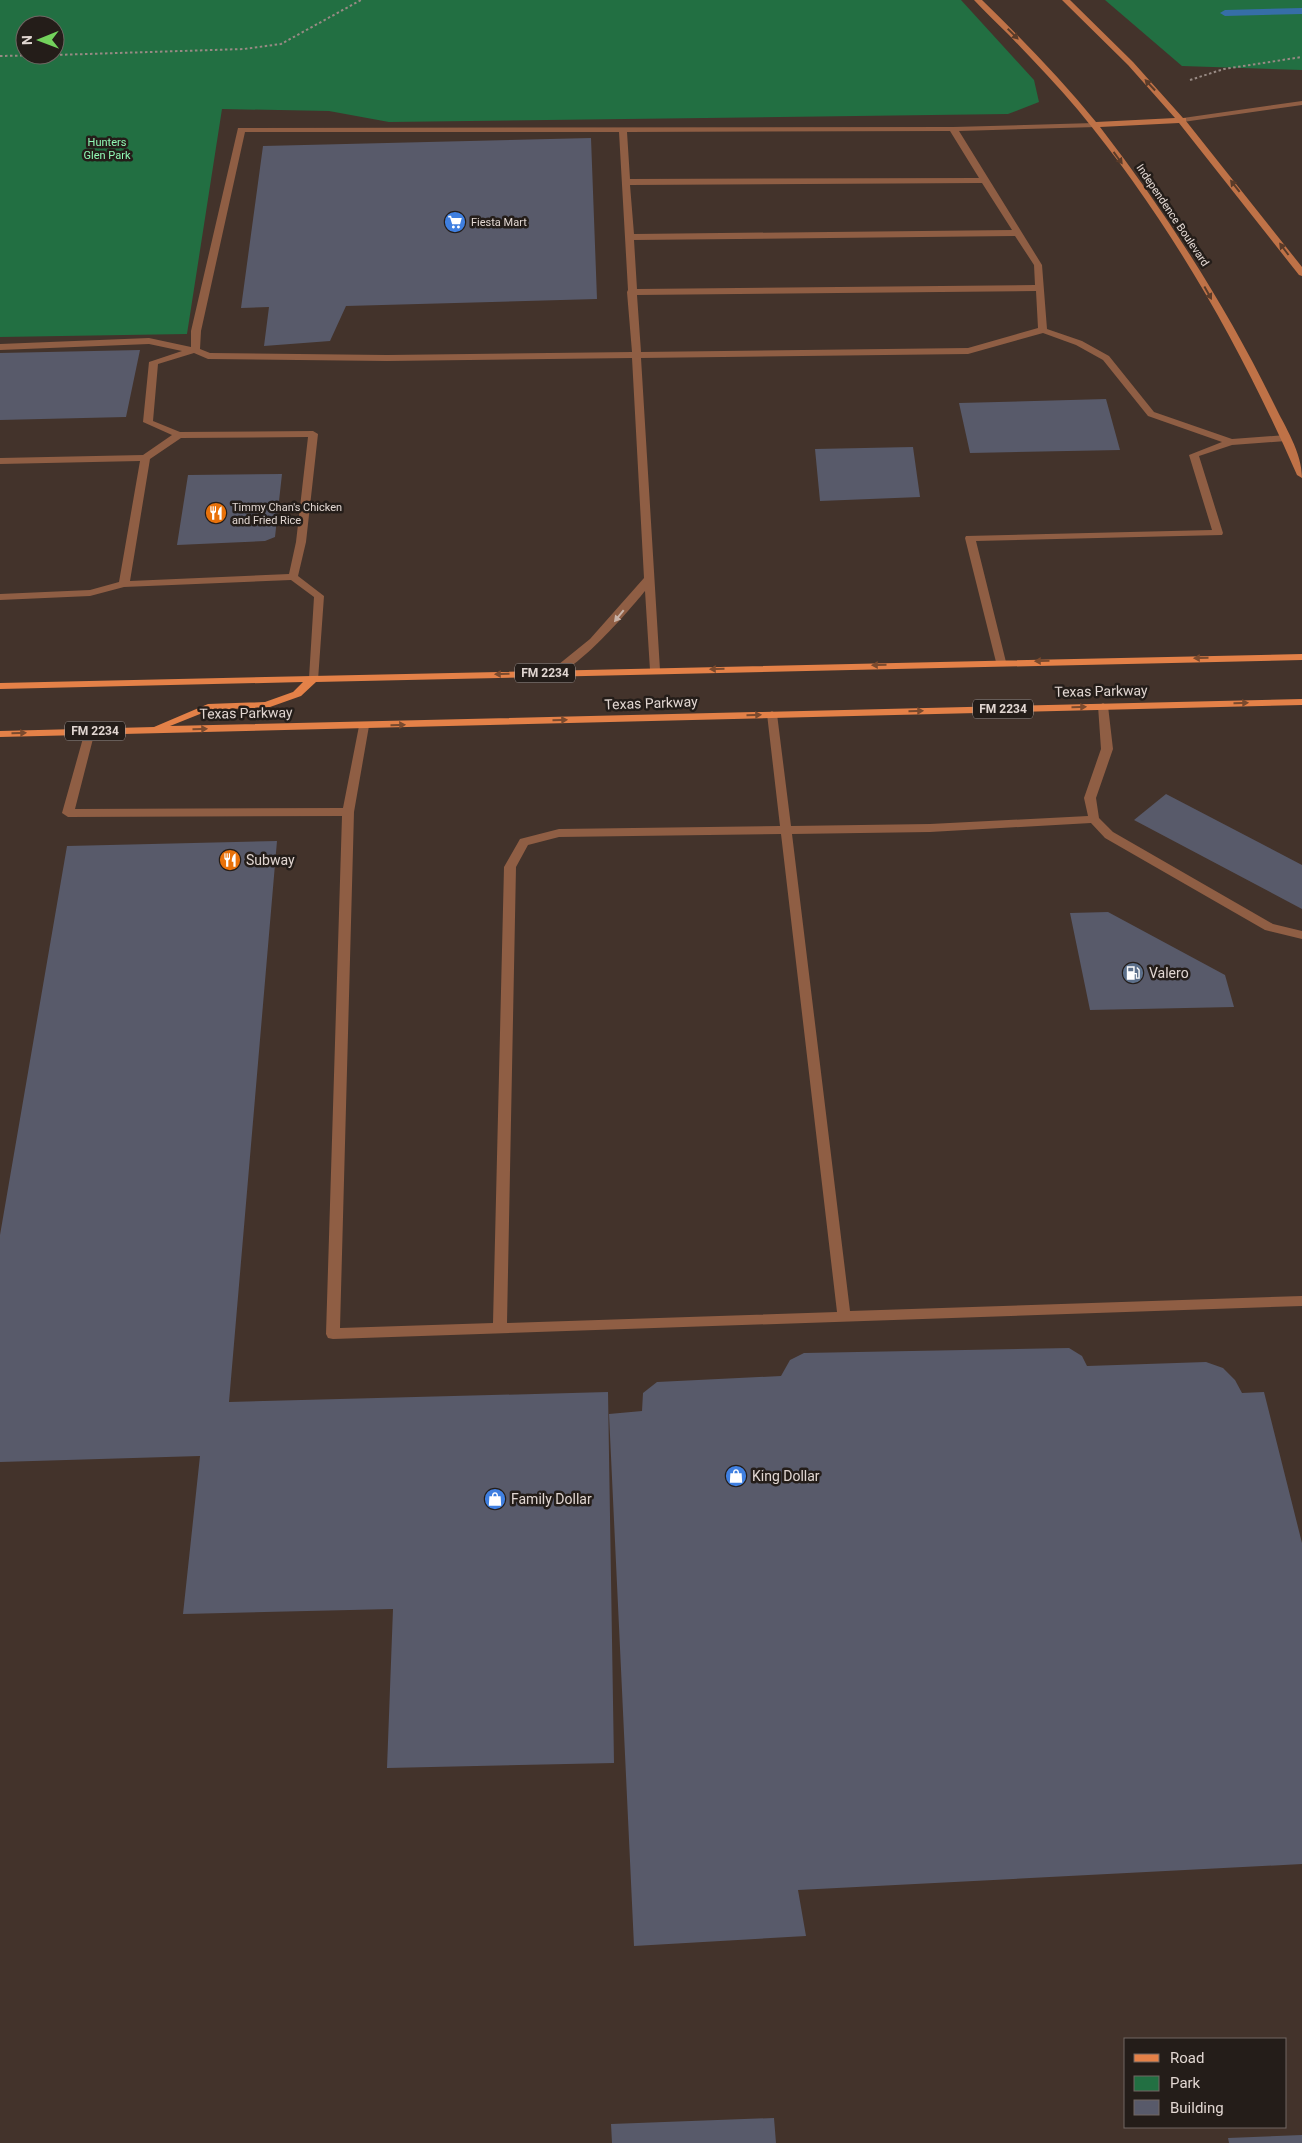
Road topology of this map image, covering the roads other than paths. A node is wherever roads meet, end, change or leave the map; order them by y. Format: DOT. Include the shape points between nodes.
graph roads {
  1 [pos="978,0"];
  2 [pos="1066,0"];
  3 [pos="1302,103"];
  4 [pos="1183,120"];
  5 [pos="1094,125"];
  6 [pos="954,129"];
  7 [pos="623,130"];
  8 [pos="985,180"];
  9 [pos="626,182"];
  10 [pos="1019,233"];
  11 [pos="628,237"];
  12 [pos="1302,272"];
  13 [pos="1040,288"];
  14 [pos="632,292"];
  15 [pos="1042,330"];
  16 [pos="0,347"];
  17 [pos="194,350"];
  18 [pos="635,354"];
  19 [pos="179,435"];
  20 [pos="1286,438"];
  21 [pos="1231,442"];
  22 [pos="145,458"];
  23 [pos="0,461"];
  24 [pos="1302,475"];
  25 [pos="293,577"];
  26 [pos="650,578"];
  27 [pos="124,584"];
  28 [pos="0,597"];
  29 [pos="1302,657"];
  30 [pos="1002,662"];
  31 [pos="656,670"];
  32 [pos="553,673"];
  33 [pos="314,678"];
  34 [pos="0,686"];
  35 [pos="1302,702"];
  36 [pos="1103,706"];
  37 [pos="772,714"];
  38 [pos="364,726"];
  39 [pos="152,730"];
  40 [pos="90,731"];
  41 [pos="0,734"];
  42 [pos="348,812"];
  43 [pos="1094,819"];
  44 [pos="786,830"];
  45 [pos="1302,935"];
  46 [pos="1302,1301"];
  47 [pos="844,1316"];
  48 [pos="500,1328"];
  1 -- 5 [label="main road, Independence Boulevard, one-way" via="1029,50"];
  4 -- 2 [label="main road, one-way" via="1093,24"];
  3 -- 4 [label="lane"];
  4 -- 5 [label="main road"];
  12 -- 4 [label="main road, one-way"];
  5 -- 6 [label="lane"];
  5 -- 20 [label="main road, Independence Boulevard, one-way" via="1138,184 1203,284"];
  6 -- 7 [label="lane"];
  6 -- 8 [label="lane"];
  7 -- 9 [label="lane"];
  7 -- 17 [label="lane" via="241,130"];
  8 -- 9 [label="lane"];
  8 -- 10 [label="lane"];
  9 -- 11 [label="lane"];
  10 -- 11 [label="lane"];
  10 -- 13 [label="lane" via="1038,265"];
  11 -- 14 [label="lane"];
  13 -- 14 [label="lane"];
  13 -- 15 [label="lane"];
  14 -- 18 [label="lane"];
  15 -- 18 [label="lane" via="968,351"];
  15 -- 21 [label="lane" via="1079,343 1106,358 1151,414"];
  16 -- 17 [label="lane" via="149,341"];
  17 -- 18 [label="lane" via="208,356 347,358"];
  17 -- 19 [label="lane" via="154,362 148,422"];
  18 -- 26 [label="lane"];
  19 -- 22 [label="lane"];
  19 -- 25 [label="lane" via="314,434 301,542"];
  20 -- 21 [label="lane"];
  20 -- 24 [label="main road, Independence Boulevard"];
  21 -- 30 [label="lane" via="1194,455 1218,533 970,538"];
  22 -- 23 [label="lane"];
  22 -- 27 [label="lane"];
  25 -- 27 [label="lane"];
  25 -- 33 [label="lane" via="319,596"];
  26 -- 31 [label="lane"];
  26 -- 32 [label="lane, one-way" via="607,629 580,655"];
  27 -- 28 [label="lane" via="90,593"];
  29 -- 30 [label="main road, FM 2234, one-way"];
  30 -- 31 [label="main road, FM 2234, one-way"];
  31 -- 32 [label="main road, FM 2234"];
  32 -- 33 [label="main road, FM 2234, one-way"];
  33 -- 34 [label="main road, FM 2234"];
  33 -- 39 [label="main road" via="297,694 266,705 208,707"];
  36 -- 35 [label="main road, Texas Parkway / FM 2234, one-way"];
  37 -- 36 [label="main road, Texas Parkway / FM 2234, one-way"];
  36 -- 43 [label="lane" via="1108,749 1090,798"];
  38 -- 37 [label="main road, Texas Parkway / FM 2234, one-way"];
  37 -- 44 [label="lane"];
  39 -- 38 [label="main road, Texas Parkway / FM 2234, one-way"];
  38 -- 42 [label="lane"];
  39 -- 40 [label="main road, Texas Parkway / FM 2234"];
  41 -- 40 [label="main road, Texas Parkway / FM 2234, one-way"];
  40 -- 42 [label="lane" via="68,813"];
  42 -- 48 [label="lane" via="333,1334"];
  43 -- 44 [label="lane" via="930,828"];
  43 -- 45 [label="lane" via="1110,835 1269,927"];
  44 -- 47 [label="lane"];
  44 -- 48 [label="lane" via="560,833 524,842 510,867"];
  46 -- 47 [label="lane"];
  47 -- 48 [label="lane"];
}
